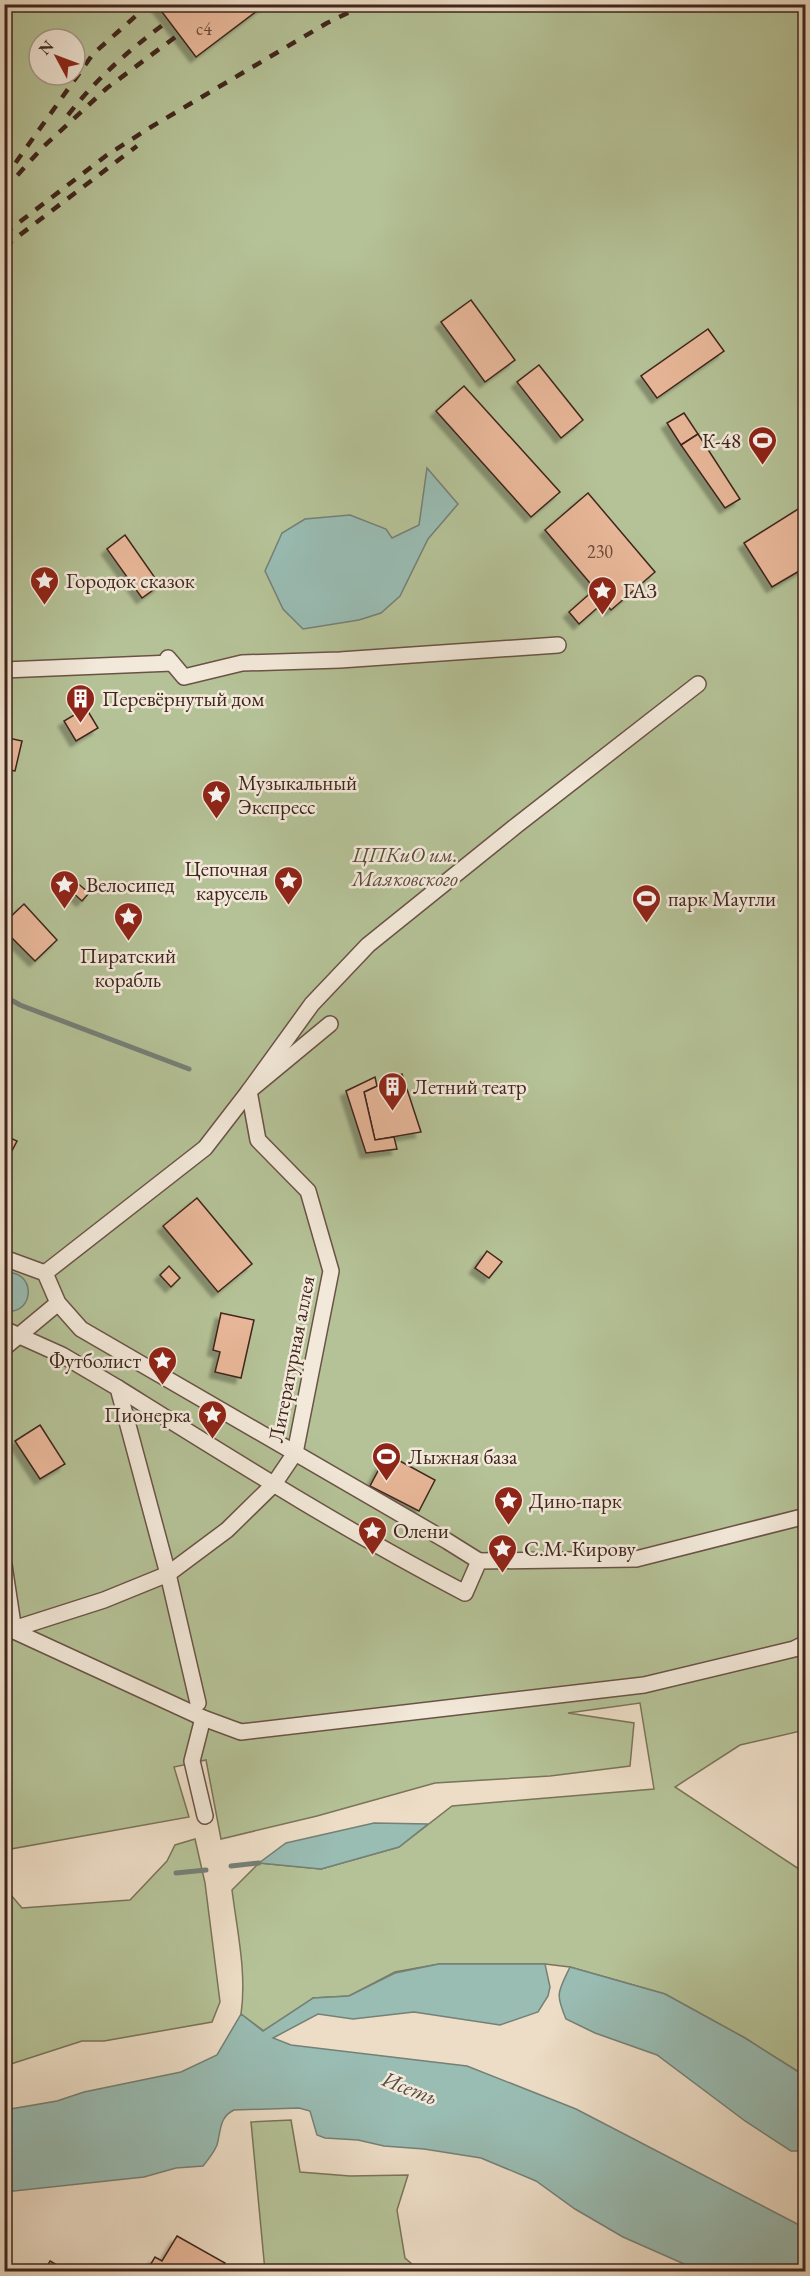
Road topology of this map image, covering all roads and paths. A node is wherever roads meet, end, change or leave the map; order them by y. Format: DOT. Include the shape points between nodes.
graph roads {
  1 [pos="558,645"];
  2 [pos="4,670"];
  3 [pos="698,684"];
  4 [pos="330,1024"];
  5 [pos="249,1091"];
  6 [pos="4,1258"];
  7 [pos="45,1273"];
  8 [pos="58,1303"];
  9 [pos="12,1332"];
  10 [pos="4,1348"];
  11 [pos="118,1388"];
  12 [pos="295,1453"];
  13 [pos="274,1484"];
  14 [pos="806,1516"];
  15 [pos="479,1561"];
  16 [pos="4,1565"];
  17 [pos="168,1575"];
  18 [pos="9,1632"];
  19 [pos="806,1643"];
  20 [pos="198,1702"];
  21 [pos="203,1718"];
  22 [pos="205,1816"];
  1 -- 2 [label="street" via="242,663 184,677 170,661"];
  3 -- 5 [label="street" via="368,945 312,1004"];
  4 -- 5 [label="street"];
  5 -- 7 [label="street" via="205,1148"];
  5 -- 12 [label="street, Литературная аллея" via="258,1140 308,1191 331,1271"];
  6 -- 7 [label="street"];
  7 -- 8 [label="street"];
  8 -- 9 [label="street"];
  8 -- 12 [label="street" via="81,1329"];
  9 -- 10 [label="street"];
  9 -- 11 [label="street" via="62,1355"];
  11 -- 13 [label="street"];
  11 -- 17 [label="street"];
  12 -- 13 [label="street, Литературная аллея"];
  12 -- 15 [label="street"];
  13 -- 15 [label="street" via="465,1593"];
  13 -- 17 [label="street, Литературная аллея" via="227,1530"];
  14 -- 15 [label="street" via="636,1559"];
  16 -- 18 [label="street"];
  17 -- 18 [label="street, Литературная аллея"];
  17 -- 20 [label="street"];
  18 -- 21 [label="street"];
  19 -- 21 [label="street" via="629,1687 241,1732"];
  21 -- 22 [label="street" via="192,1761"];
}
